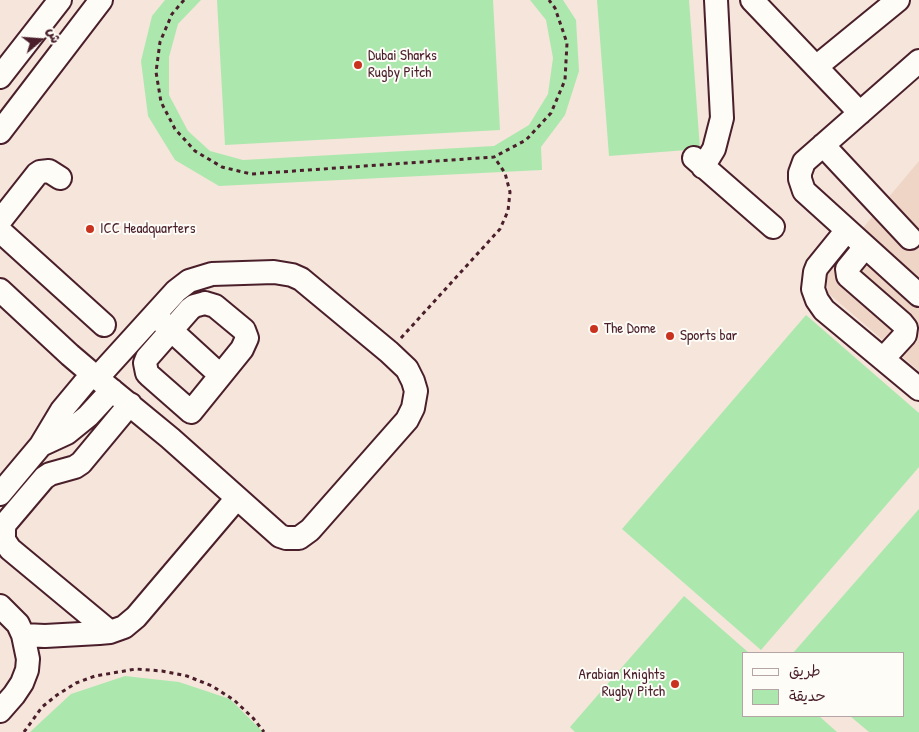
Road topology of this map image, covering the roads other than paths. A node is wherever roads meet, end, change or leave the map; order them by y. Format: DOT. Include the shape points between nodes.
graph roads {
  1 [pos="60,0"];
  2 [pos="100,0"];
  3 [pos="716,0"];
  4 [pos="752,0"];
  5 [pos="898,0"];
  6 [pos="919,61"];
  7 [pos="816,67"];
  8 [pos="0,77"];
  9 [pos="860,112"];
  10 [pos="0,132"];
  11 [pos="823,145"];
  12 [pos="60,178"];
  13 [pos="0,221"];
  14 [pos="773,227"];
  15 [pos="847,230"];
  16 [pos="0,231"];
  17 [pos="910,238"];
  18 [pos="865,247"];
  19 [pos="0,290"];
  20 [pos="919,295"];
  21 [pos="154,314"];
  22 [pos="104,325"];
  23 [pos="171,330"];
  24 [pos="883,359"];
  25 [pos="220,375"];
  26 [pos="100,381"];
  27 [pos="918,385"];
  28 [pos="130,404"];
  29 [pos="191,412"];
  30 [pos="170,438"];
  31 [pos="0,494"];
  32 [pos="237,498"];
  33 [pos="0,606"];
  34 [pos="110,632"];
  35 [pos="23,635"];
  36 [pos="0,711"];
  1 -- 8 [label="street"];
  2 -- 10 [label="street"];
  3 -- 14 [label="street" via="722,118 714,148 698,162"];
  4 -- 7 [label="street"];
  5 -- 7 [label="street"];
  6 -- 9 [label="street"];
  7 -- 9 [label="street"];
  9 -- 11 [label="street"];
  11 -- 15 [label="street" via="804,162 800,172 801,185"];
  11 -- 17 [label="street"];
  12 -- 13 [label="street" via="49,171 40,172"];
  15 -- 18 [label="street"];
  15 -- 24 [label="street" via="817,267 812,284 814,295 824,310"];
  16 -- 22 [label="street"];
  18 -- 20 [label="street"];
  18 -- 24 [label="street" via="847,269 848,276 906,328 905,334"];
  19 -- 26 [label="street"];
  21 -- 23 [label="street"];
  21 -- 26 [label="street"];
  21 -- 32 [label="street" via="176,291 196,278 212,274 283,273 309,285 407,369 413,381 416,391 407,420 305,535 293,539 280,536"];
  23 -- 25 [label="street"];
  23 -- 25 [label="street" via="190,309 205,303 215,306 244,330 247,338 244,346"];
  23 -- 29 [label="street" via="147,358 145,368"];
  24 -- 27 [label="street"];
  25 -- 29 [label="street"];
  26 -- 28 [label="street"];
  26 -- 31 [label="street" via="62,410 41,445"];
  28 -- 30 [label="street"];
  28 -- 34 [label="street" via="81,463 44,478 4,529 4,540 10,549"];
  29 -- 30 [label="street"];
  30 -- 32 [label="street"];
  32 -- 34 [label="street" via="136,617 124,627"];
  33 -- 35 [label="street" via="18,624"];
  34 -- 35 [label="street"];
  35 -- 36 [label="street" via="27,670 14,695"];
}
